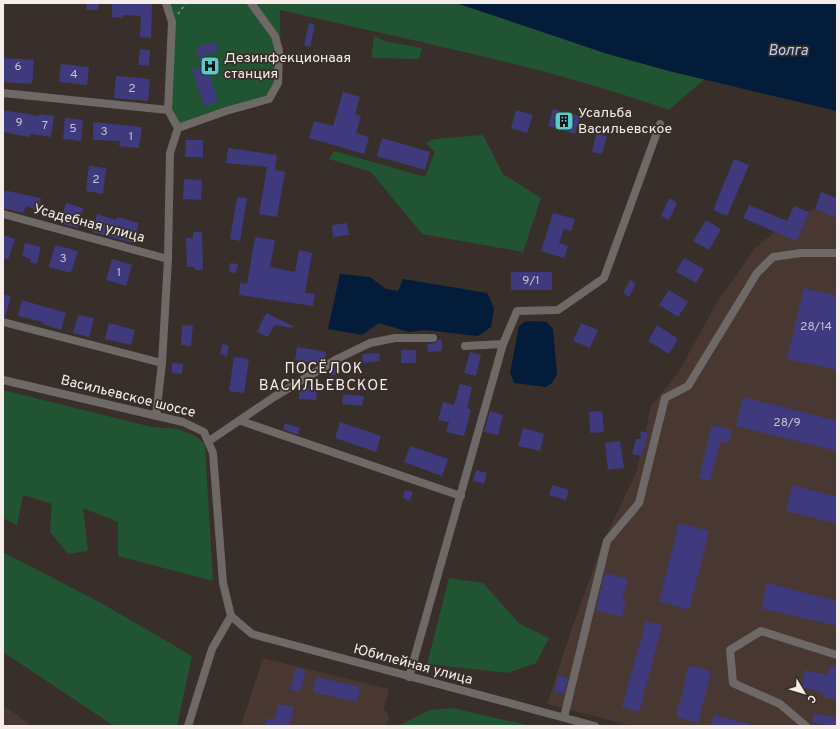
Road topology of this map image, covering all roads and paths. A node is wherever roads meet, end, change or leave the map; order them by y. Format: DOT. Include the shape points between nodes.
graph roads {
  1 [pos="166,3"];
  2 [pos="186,3"];
  3 [pos="251,3"];
  4 [pos="172,22"];
  5 [pos="3,93"];
  6 [pos="168,110"];
  7 [pos="660,124"];
  8 [pos="178,128"];
  9 [pos="3,214"];
  10 [pos="837,253"];
  11 [pos="168,259"];
  12 [pos="3,322"];
  13 [pos="433,338"];
  14 [pos="503,344"];
  15 [pos="465,346"];
  16 [pos="162,363"];
  17 [pos="3,380"];
  18 [pos="156,416"];
  19 [pos="241,420"];
  20 [pos="209,441"];
  21 [pos="460,496"];
  22 [pos="231,616"];
  23 [pos="837,655"];
  24 [pos="409,677"];
  25 [pos="564,717"];
  26 [pos="188,726"];
  27 [pos="594,726"];
  28 [pos="806,726"];
  1 -- 4 [label="street"];
  2 -- 4 [label="path"];
  3 -- 8 [label="street" via="275,36 279,51 278,82 268,99"];
  4 -- 6 [label="street"];
  5 -- 6 [label="street"];
  6 -- 8 [label="street"];
  7 -- 14 [label="street" via="604,278 558,310 517,311"];
  8 -- 11 [label="street" via="170,153"];
  9 -- 11 [label="street, Усадебная улица"];
  10 -- 25 [label="street" via="801,253 773,258 757,273 688,386 665,398 639,503 607,541"];
  11 -- 16 [label="street"];
  12 -- 16 [label="street"];
  13 -- 19 [label="street" via="395,338 370,343 337,359 280,393"];
  14 -- 15 [label="street"];
  14 -- 21 [label="street"];
  16 -- 18 [label="street"];
  17 -- 18 [label="street, Васильевское шоссе"];
  18 -- 20 [label="street, Васильевское шоссе" via="194,425 204,432"];
  19 -- 20 [label="street"];
  19 -- 21 [label="street"];
  20 -- 22 [label="street, Васильевское шоссе" via="213,453 223,583"];
  21 -- 24 [label="street"];
  22 -- 24 [label="street, Юбилейная улица" via="252,634"];
  22 -- 26 [label="street" via="212,649"];
  23 -- 28 [label="street" via="761,632 730,650 733,683 780,704"];
  24 -- 25 [label="street, Юбилейная улица"];
  25 -- 27 [label="street, Юбилейная улица"];
}
